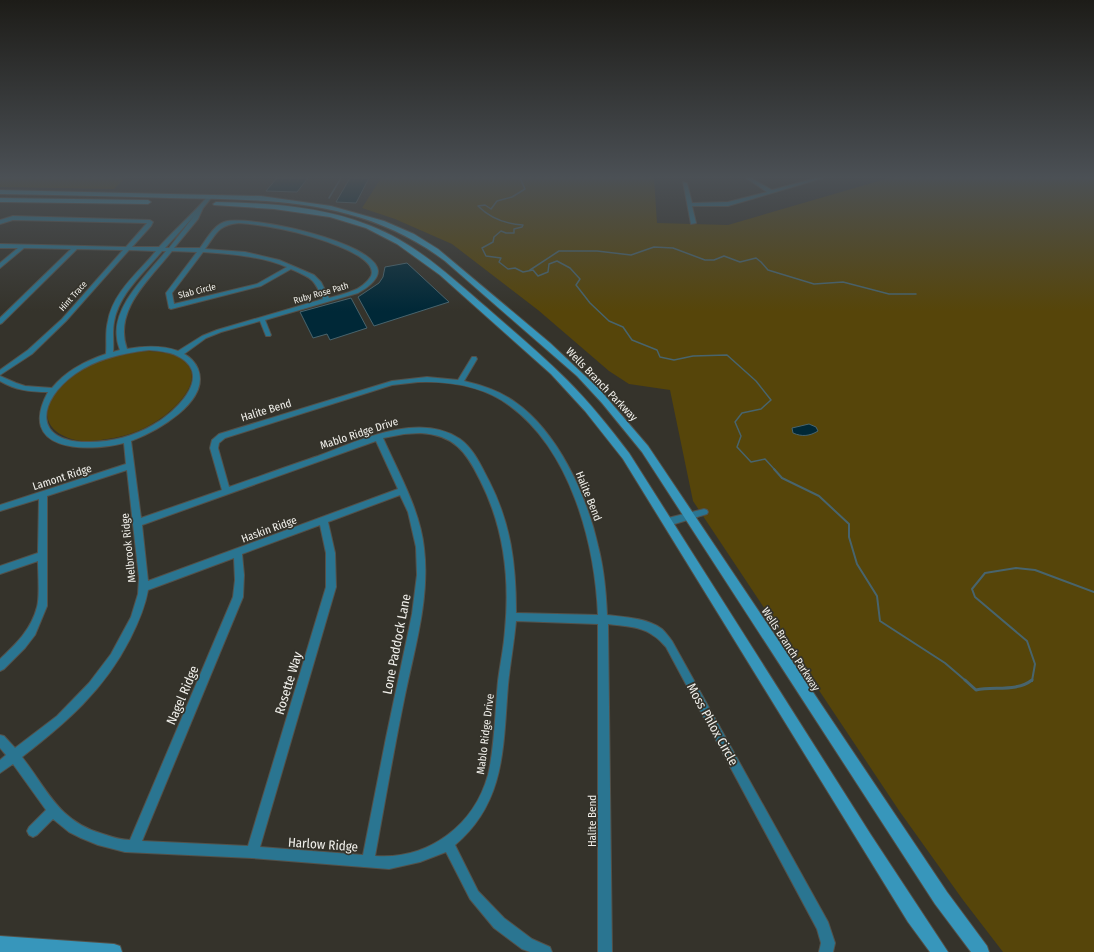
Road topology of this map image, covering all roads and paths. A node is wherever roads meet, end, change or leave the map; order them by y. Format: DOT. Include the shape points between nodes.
graph roads {
  1 [pos="150,222"];
  2 [pos="184,222"];
  3 [pos="192,222"];
  4 [pos="233,222"];
  5 [pos="242,222"];
  6 [pos="352,222"];
  7 [pos="381,222"];
  8 [pos="0,246"];
  9 [pos="22,247"];
  10 [pos="75,248"];
  11 [pos="128,248"];
  12 [pos="161,249"];
  13 [pos="170,249"];
  14 [pos="202,250"];
  15 [pos="0,266"];
  16 [pos="291,267"];
  17 [pos="327,301"];
  18 [pos="262,319"];
  19 [pos="0,322"];
  20 [pos="268,335"];
  21 [pos="124,351"];
  22 [pos="180,353"];
  23 [pos="109,355"];
  24 [pos="474,359"];
  25 [pos="0,373"];
  26 [pos="0,378"];
  27 [pos="460,382"];
  28 [pos="53,390"];
  29 [pos="379,438"];
  30 [pos="127,439"];
  31 [pos="130,466"];
  32 [pos="226,491"];
  33 [pos="402,491"];
  34 [pos="43,494"];
  35 [pos="0,508"];
  36 [pos="704,512"];
  37 [pos="690,516"];
  38 [pos="323,520"];
  39 [pos="668,522"];
  40 [pos="137,523"];
  41 [pos="237,552"];
  42 [pos="43,555"];
  43 [pos="0,570"];
  44 [pos="144,587"];
  45 [pos="512,616"];
  46 [pos="602,620"];
  47 [pos="0,666"];
  48 [pos="0,740"];
  49 [pos="14,756"];
  50 [pos="0,767"];
  51 [pos="53,810"];
  52 [pos="33,831"];
  53 [pos="448,844"];
  54 [pos="134,846"];
  55 [pos="252,852"];
  56 [pos="368,861"];
  57 [pos="0,944"];
  58 [pos="114,952"];
  59 [pos="545,952"];
  60 [pos="605,952"];
  61 [pos="826,952"];
  62 [pos="940,952"];
  63 [pos="981,952"];
  1 -- 11 [label="street, Hint Trace"];
  2 -- 12 [label="street"];
  3 -- 13 [label="street"];
  4 -- 14 [label="street, Ruby Rose Path" via="218,228"];
  5 -- 17 [label="street, Ruby Rose Path" via="311,234 337,242 372,262 375,270 372,279 364,286 356,292"];
  6 -- 39 [label="street, Wells Branch Parkway" via="388,236 420,255 564,382 626,456"];
  7 -- 37 [label="street, Wells Branch Parkway" via="433,249 580,374 645,449"];
  8 -- 9 [label="street"];
  9 -- 10 [label="street"];
  9 -- 15 [label="street"];
  10 -- 11 [label="street"];
  10 -- 19 [label="street"];
  11 -- 12 [label="street"];
  11 -- 25 [label="street, Hint Trace" via="64,320 30,352"];
  12 -- 13 [label="street"];
  12 -- 23 [label="street" via="120,299 110,324"];
  13 -- 14 [label="street"];
  13 -- 21 [label="street" via="141,283 124,311 120,337"];
  14 -- 16 [label="street" via="245,254"];
  14 -- 16 [label="street, Slab Circle" via="169,293 171,307 259,285"];
  16 -- 17 [label="street" via="315,279"];
  17 -- 18 [label="street, Ruby Rose Path"];
  18 -- 20 [label="street"];
  18 -- 22 [label="street, Ruby Rose Path" via="204,337"];
  21 -- 22 [label="street" via="155,348"];
  21 -- 23 [label="street"];
  22 -- 30 [label="street" via="192,362 197,375 189,398 164,421"];
  23 -- 28 [label="street" via="76,371"];
  24 -- 27 [label="street"];
  26 -- 28 [label="street" via="26,390"];
  27 -- 32 [label="street, Halite Bend" via="419,380 392,383 222,436 215,442 214,448"];
  27 -- 46 [label="street, Halite Bend" via="490,392 513,404 528,417 546,440 569,476 592,535 598,565"];
  28 -- 30 [label="street" via="42,412 42,420 50,435 69,444 82,445"];
  29 -- 32 [label="street, Mablo Ridge Drive"];
  29 -- 33 [label="street, Lone Paddock Lane"];
  29 -- 45 [label="street, Mablo Ridge Drive" via="407,431 433,431 452,437 467,450 492,494 502,519 511,568"];
  30 -- 31 [label="street, Melbrook Ridge"];
  31 -- 34 [label="street, Lamont Ridge"];
  31 -- 40 [label="street, Melbrook Ridge"];
  32 -- 40 [label="street, Mablo Ridge Drive"];
  33 -- 38 [label="street, Haskin Ridge"];
  33 -- 56 [label="street, Lone Paddock Lane" via="416,528 422,575 417,614"];
  34 -- 35 [label="street, Lamont Ridge"];
  34 -- 42 [label="street"];
  36 -- 37 [label="street"];
  37 -- 39 [label="street"];
  37 -- 63 [label="street, Wells Branch Parkway" via="941,898"];
  38 -- 41 [label="street, Haskin Ridge"];
  38 -- 55 [label="street, Rosette Way" via="333,563 332,587"];
  39 -- 62 [label="street, Wells Branch Parkway" via="914,916"];
  40 -- 44 [label="street, Melbrook Ridge"];
  41 -- 44 [label="street, Haskin Ridge"];
  41 -- 54 [label="street, Nagel Ridge" via="241,572 238,597"];
  42 -- 43 [label="street"];
  42 -- 47 [label="street" via="42,601 38,618 22,645"];
  44 -- 49 [label="street, Melbrook Ridge" via="139,609 130,630 106,671 79,701"];
  45 -- 46 [label="street, Moss Phlox Circle"];
  45 -- 53 [label="street, Mablo Ridge Drive" via="504,664 497,751 490,785 483,803"];
  46 -- 60 [label="street, Halite Bend"];
  46 -- 61 [label="street, Moss Phlox Circle" via="638,624 656,631 669,644 823,927 828,943"];
  48 -- 49 [label="street"];
  49 -- 50 [label="street, Melbrook Ridge"];
  49 -- 51 [label="street"];
  51 -- 52 [label="street"];
  51 -- 54 [label="street" via="73,828 87,835 105,842"];
  53 -- 56 [label="street, Harlow Ridge" via="405,861"];
  53 -- 59 [label="street" via="474,895 499,923 527,944"];
  54 -- 55 [label="street, Harlow Ridge"];
  55 -- 56 [label="street, Harlow Ridge"];
  57 -- 58 [label="street"];
}
